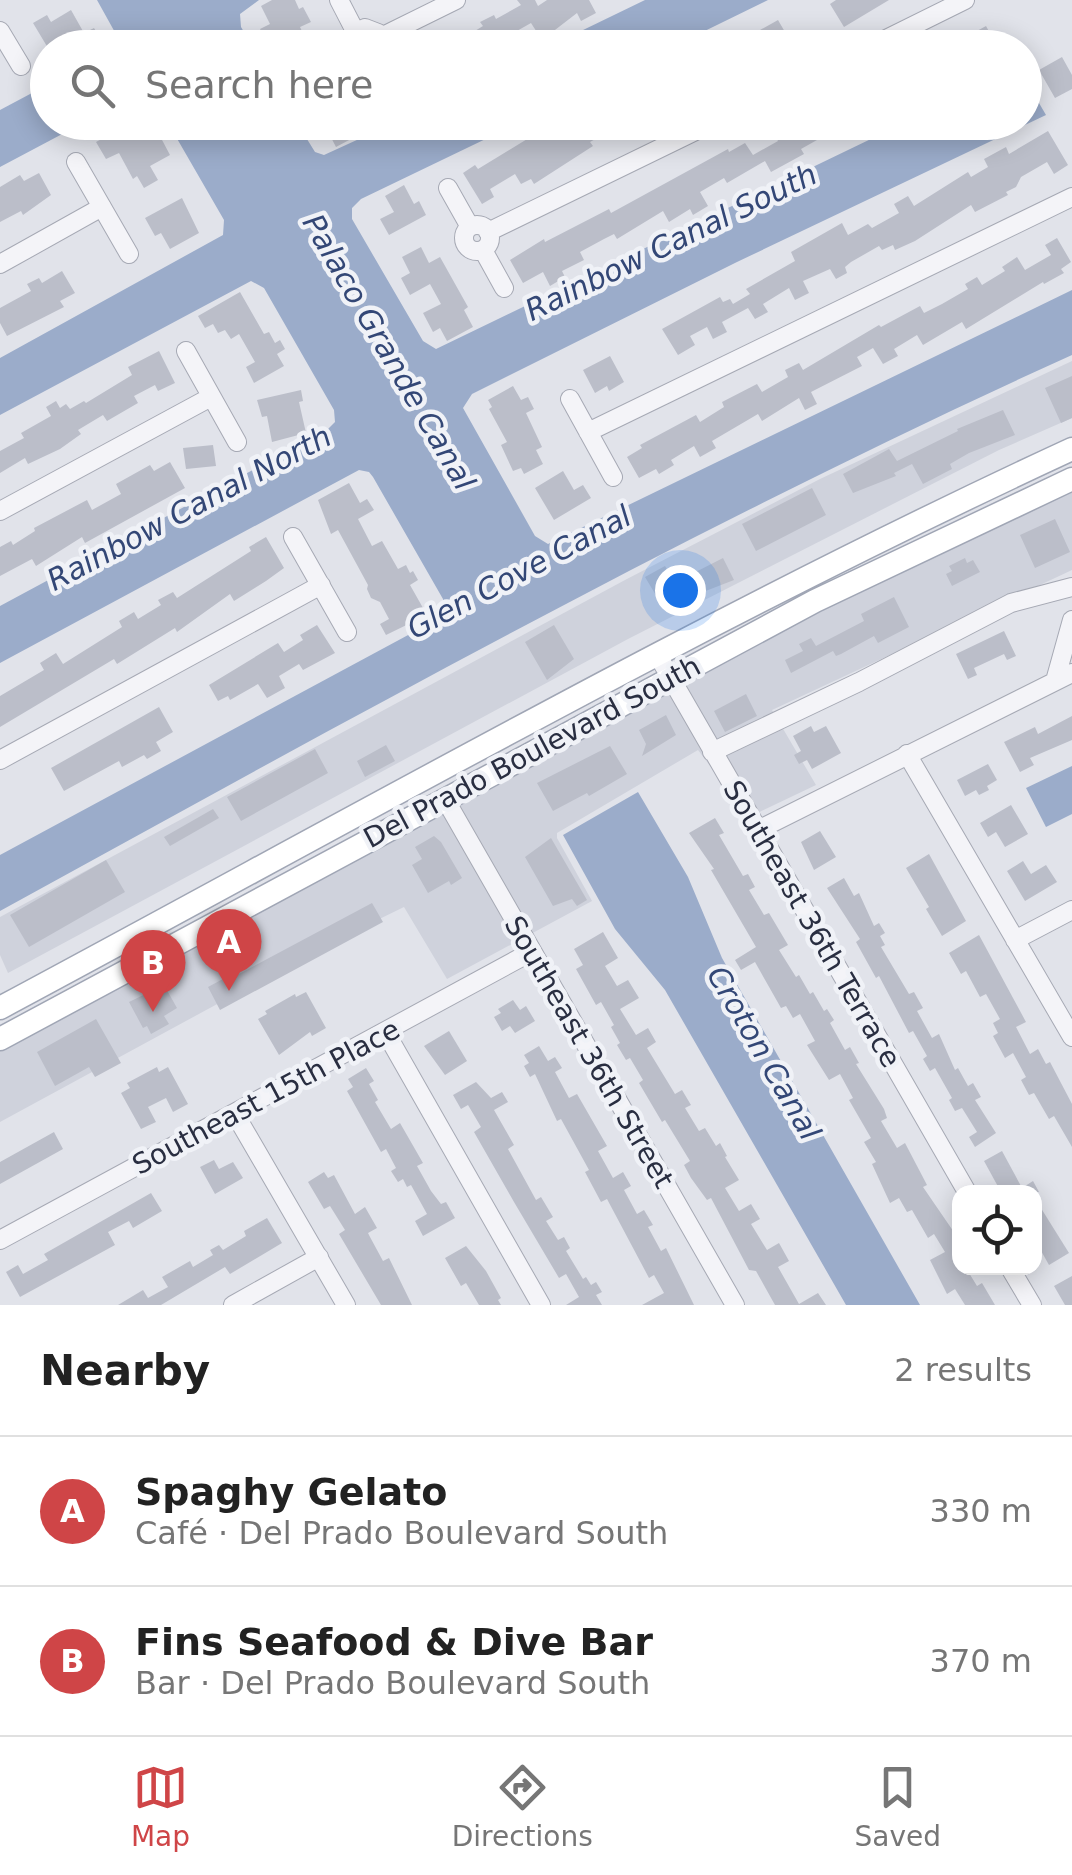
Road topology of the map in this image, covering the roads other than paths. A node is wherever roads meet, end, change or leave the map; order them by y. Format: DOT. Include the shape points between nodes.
graph roads {
  1 [pos="339,0"];
  2 [pos="456,0"];
  3 [pos="965,0"];
  4 [pos="350,30"];
  5 [pos="402,30"];
  6 [pos="904,30"];
  7 [pos="0,31"];
  8 [pos="20,66"];
  9 [pos="677,140"];
  10 [pos="76,162"];
  11 [pos="448,188"];
  12 [pos="1072,197"];
  13 [pos="102,208"];
  14 [pos="480,236"];
  15 [pos="129,254"];
  16 [pos="0,264"];
  17 [pos="504,288"];
  18 [pos="186,351"];
  19 [pos="211,397"];
  20 [pos="570,399"];
  21 [pos="588,432"];
  22 [pos="238,442"];
  23 [pos="1072,449"];
  24 [pos="613,477"];
  25 [pos="1072,479"];
  26 [pos="0,511"];
  27 [pos="293,538"];
  28 [pos="321,584"];
  29 [pos="1072,587"];
  30 [pos="1072,620"];
  31 [pos="348,632"];
  32 [pos="657,654"];
  33 [pos="1064,677"];
  34 [pos="670,678"];
  35 [pos="480,750"];
  36 [pos="712,752"];
  37 [pos="907,754"];
  38 [pos="0,760"];
  39 [pos="445,799"];
  40 [pos="758,830"];
  41 [pos="1072,910"];
  42 [pos="1015,940"];
  43 [pos="531,952"];
  44 [pos="0,1008"];
  45 [pos="386,1033"];
  46 [pos="1072,1037"];
  47 [pos="0,1039"];
  48 [pos="235,1114"];
  49 [pos="963,1185"];
  50 [pos="0,1240"];
  51 [pos="319,1258"];
  52 [pos="1014,1275"];
  53 [pos="233,1305"];
  54 [pos="346,1305"];
  55 [pos="542,1305"];
  56 [pos="735,1305"];
  57 [pos="1032,1305"];
  1 -- 4 [label="street"];
  2 -- 5 [label="street"];
  3 -- 6 [label="street"];
  7 -- 8 [label="street"];
  9 -- 14 [label="street"];
  10 -- 13 [label="street"];
  11 -- 14 [label="street"];
  12 -- 21 [label="street"];
  13 -- 15 [label="street"];
  13 -- 16 [label="street"];
  14 -- 17 [label="street"];
  18 -- 19 [label="street"];
  19 -- 22 [label="street"];
  19 -- 26 [label="street"];
  20 -- 21 [label="street"];
  21 -- 24 [label="street"];
  23 -- 32 [label="main road, Del Prado Boulevard South"];
  25 -- 34 [label="main road, Del Prado Boulevard South"];
  27 -- 28 [label="street"];
  28 -- 31 [label="street"];
  28 -- 38 [label="street"];
  29 -- 36 [label="street" via="1011,603"];
  30 -- 33 [label="street"];
  32 -- 34 [label="street, Southeast 36th Terrace"];
  32 -- 35 [label="main road, Del Prado Boulevard South"];
  33 -- 37 [label="street"];
  34 -- 36 [label="street, Southeast 36th Terrace"];
  34 -- 39 [label="main road, Del Prado Boulevard South"];
  35 -- 39 [label="main road"];
  35 -- 44 [label="main road, Del Prado Boulevard South"];
  36 -- 40 [label="street, Southeast 36th Terrace"];
  37 -- 40 [label="street"];
  37 -- 42 [label="street"];
  39 -- 43 [label="street, Southeast 36th Street"];
  39 -- 47 [label="main road, Del Prado Boulevard South"];
  40 -- 49 [label="street, Southeast 36th Terrace"];
  41 -- 42 [label="street"];
  42 -- 46 [label="street"];
  43 -- 45 [label="street, Southeast 15th Place"];
  43 -- 56 [label="street, Southeast 36th Street"];
  45 -- 48 [label="street, Southeast 15th Place"];
  45 -- 55 [label="street"];
  48 -- 50 [label="street, Southeast 15th Place"];
  48 -- 51 [label="street"];
  51 -- 53 [label="street"];
  51 -- 54 [label="street"];
  52 -- 57 [label="street"];
}
